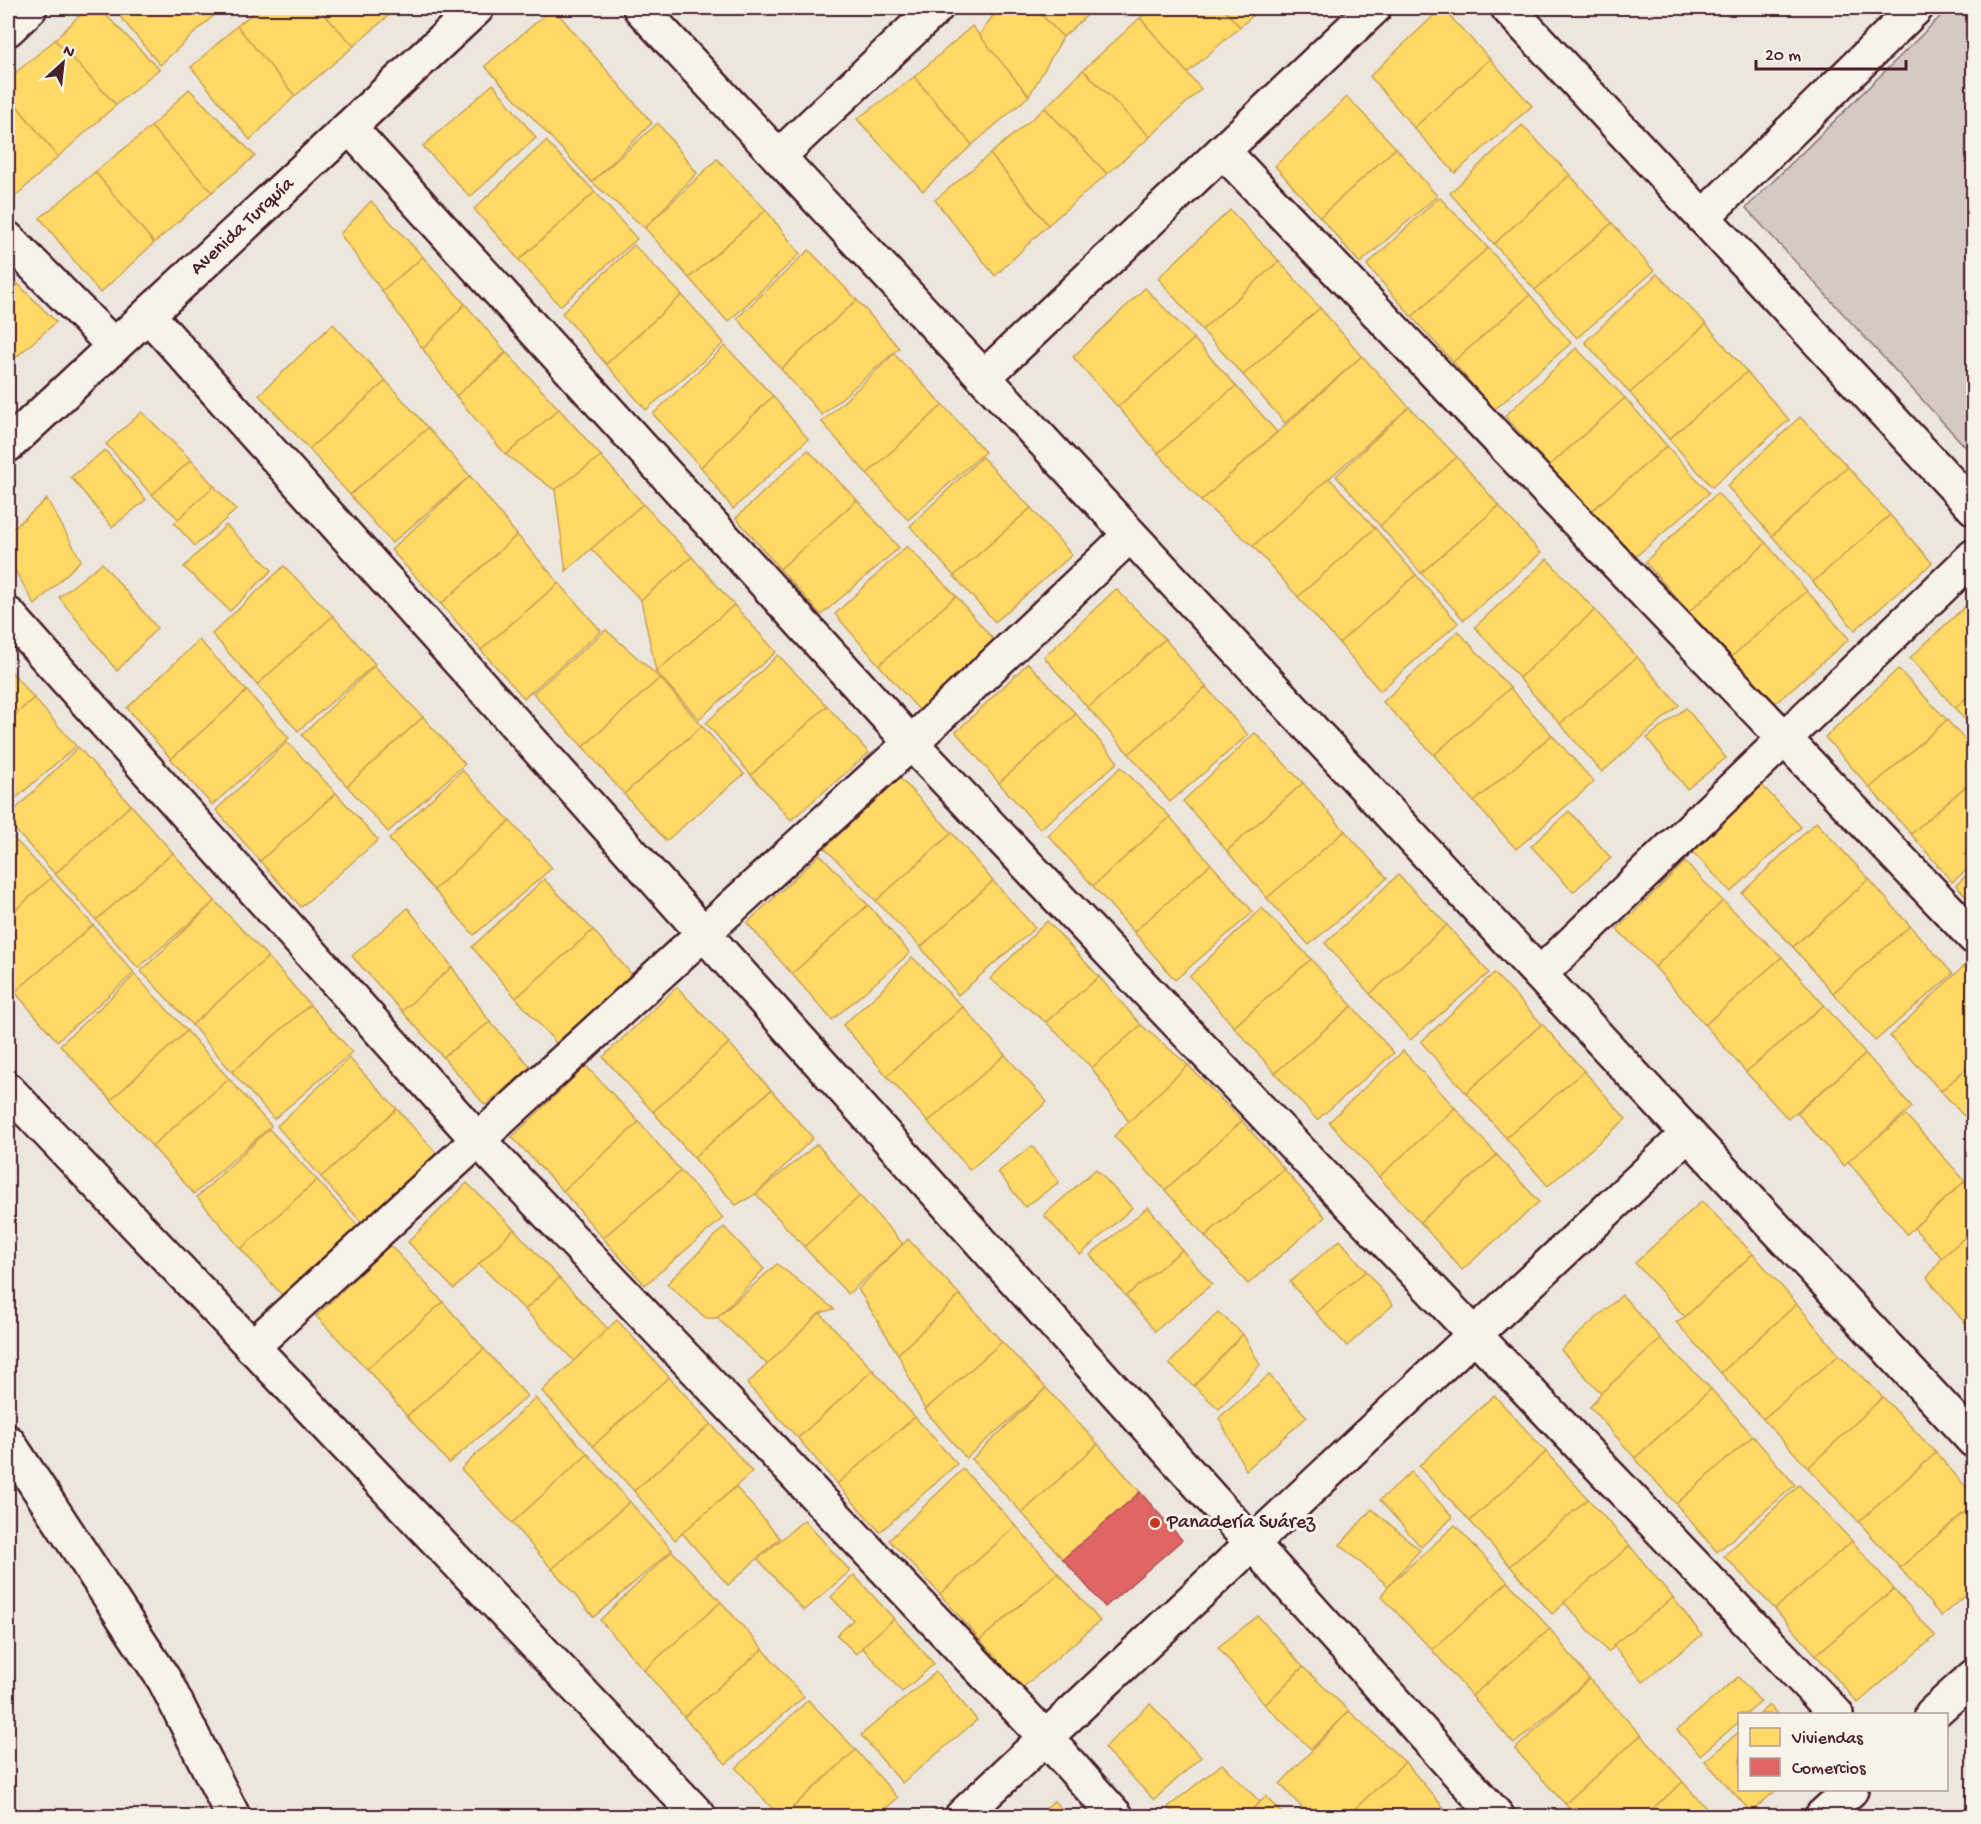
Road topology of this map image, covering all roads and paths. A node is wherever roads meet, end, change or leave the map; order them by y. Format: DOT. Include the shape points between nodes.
graph roads {
  1 [pos="30,8"];
  2 [pos="477,8"];
  3 [pos="640,8"];
  4 [pos="936,8"];
  5 [pos="1374,8"];
  6 [pos="1508,8"];
  7 [pos="1916,8"];
  8 [pos="8,29"];
  9 [pos="350,128"];
  10 [pos="1223,151"];
  11 [pos="779,156"];
  12 [pos="1702,217"];
  13 [pos="8,239"];
  14 [pos="148,315"];
  15 [pos="114,346"];
  16 [pos="984,377"];
  17 [pos="8,446"];
  18 [pos="1974,508"];
  19 [pos="1130,535"];
  20 [pos="1974,556"];
  21 [pos="8,614"];
  22 [pos="1784,739"];
  23 [pos="911,743"];
  24 [pos="703,933"];
  25 [pos="1974,937"];
  26 [pos="1540,974"];
  27 [pos="8,1090"];
  28 [pos="1688,1134"];
  29 [pos="478,1140"];
  30 [pos="1474,1335"];
  31 [pos="252,1347"];
  32 [pos="1974,1441"];
  33 [pos="8,1442"];
  34 [pos="1252,1544"];
  35 [pos="1974,1676"];
  36 [pos="1835,1713"];
  37 [pos="1933,1713"];
  38 [pos="1046,1738"];
  39 [pos="1850,1791"];
  40 [pos="232,1816"];
  41 [pos="699,1816"];
  42 [pos="962,1816"];
  43 [pos="1116,1816"];
  44 [pos="1497,1816"];
  45 [pos="1822,1816"];
  1 -- 8 [label="street"];
  2 -- 9 [label="street, Avenida Turquía"];
  3 -- 11 [label="street"];
  4 -- 11 [label="street"];
  5 -- 10 [label="street"];
  6 -- 12 [label="street"];
  7 -- 12 [label="street"];
  9 -- 14 [label="street, Avenida Turquía"];
  9 -- 23 [label="street"];
  10 -- 16 [label="street"];
  10 -- 22 [label="street"];
  11 -- 16 [label="street"];
  12 -- 18 [label="street"];
  13 -- 15 [label="street"];
  14 -- 15 [label="street, Avenida Turquía"];
  14 -- 24 [label="street"];
  15 -- 17 [label="street, Avenida Turquía"];
  16 -- 19 [label="street"];
  19 -- 23 [label="street"];
  19 -- 26 [label="street"];
  20 -- 22 [label="street"];
  21 -- 29 [label="street"];
  22 -- 25 [label="street"];
  22 -- 26 [label="street"];
  23 -- 24 [label="street"];
  23 -- 30 [label="street"];
  24 -- 29 [label="street"];
  24 -- 34 [label="street"];
  26 -- 28 [label="street"];
  27 -- 31 [label="street"];
  28 -- 30 [label="street"];
  28 -- 32 [label="street"];
  29 -- 31 [label="street"];
  29 -- 38 [label="street"];
  30 -- 34 [label="street"];
  30 -- 36 [label="street"];
  31 -- 41 [label="street"];
  33 -- 40 [label="street" via="165,1681"];
  34 -- 38 [label="street"];
  34 -- 44 [label="street"];
  35 -- 37 [label="street"];
  38 -- 42 [label="street"];
  38 -- 43 [label="street"];
  39 -- 45 [label="street"];
}
